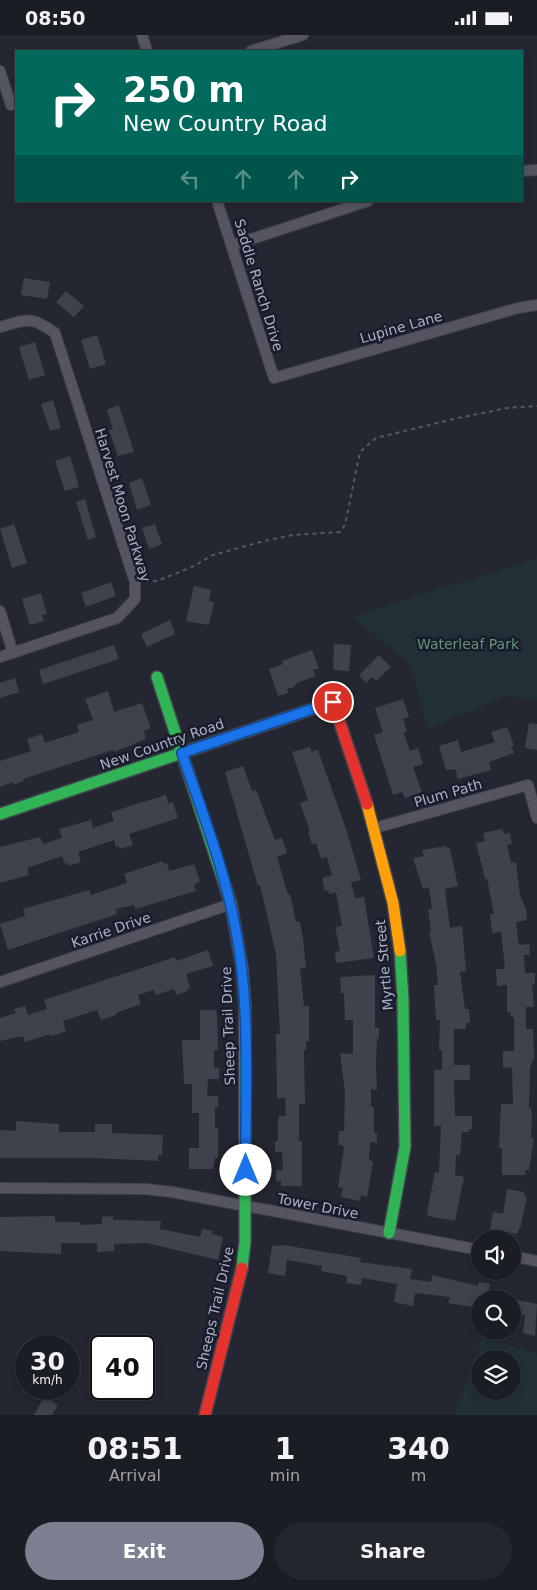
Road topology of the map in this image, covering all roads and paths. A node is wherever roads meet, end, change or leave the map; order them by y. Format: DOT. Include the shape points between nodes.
graph roads {
  1 [pos="142,35"];
  2 [pos="300,35"];
  3 [pos="147,50"];
  4 [pos="254,50"];
  5 [pos="0,71"];
  6 [pos="14,105"];
  7 [pos="0,107"];
  8 [pos="537,170"];
  9 [pos="523,171"];
  10 [pos="217,202"];
  11 [pos="365,202"];
  12 [pos="233,245"];
  13 [pos="537,305"];
  14 [pos="0,327"];
  15 [pos="274,378"];
  16 [pos="537,406"];
  17 [pos="135,582"];
  18 [pos="0,611"];
  19 [pos="13,653"];
  20 [pos="0,657"];
  21 [pos="157,677"];
  22 [pos="333,702"];
  23 [pos="182,753"];
  24 [pos="0,814"];
  25 [pos="537,818"];
  26 [pos="375,828"];
  27 [pos="231,904"];
  28 [pos="0,982"];
  29 [pos="0,1188"];
  30 [pos="246,1207"];
  31 [pos="390,1233"];
  32 [pos="471,1248"];
  33 [pos="521,1258"];
  34 [pos="537,1261"];
  35 [pos="205,1415"];
  1 -- 3 [label="street"];
  2 -- 4 [label="street"];
  5 -- 6 [label="street"];
  6 -- 7 [label="street"];
  8 -- 9 [label="street"];
  10 -- 12 [label="street, Saddle Ranch Drive"];
  11 -- 12 [label="street"];
  12 -- 15 [label="street, Saddle Ranch Drive"];
  13 -- 15 [label="street, Lupine Lane" via="518,307"];
  14 -- 17 [label="street, Harvest Moon Parkway" via="24,320 38,321 55,333"];
  16 -- 17 [label="path" via="507,408 458,418 376,439 360,452 345,525 340,531 264,541 213,555 157,581"];
  17 -- 19 [label="street, Harvest Moon Parkway" via="135,599 116,619"];
  18 -- 19 [label="street"];
  19 -- 20 [label="street, Harvest Moon Parkway"];
  21 -- 23 [label="street, Sheep Trail Drive"];
  22 -- 23 [label="street, New Country Road"];
  22 -- 26 [label="street, Myrtle Street"];
  23 -- 24 [label="street, New Country Road"];
  23 -- 27 [label="street, Sheep Trail Drive"];
  25 -- 26 [label="street, Plum Path" via="528,785"];
  26 -- 31 [label="street, Myrtle Street" via="393,903 404,999 404,1147"];
  27 -- 28 [label="street, Karrie Drive"];
  27 -- 30 [label="street, Sheep Trail Drive" via="245,1005"];
  29 -- 30 [label="street, Tower Drive" via="144,1189"];
  30 -- 31 [label="street, Tower Drive"];
  30 -- 35 [label="street, Sheeps Trail Drive" via="241,1275"];
  31 -- 32 [label="street, Tower Drive"];
  33 -- 34 [label="street"];
}
